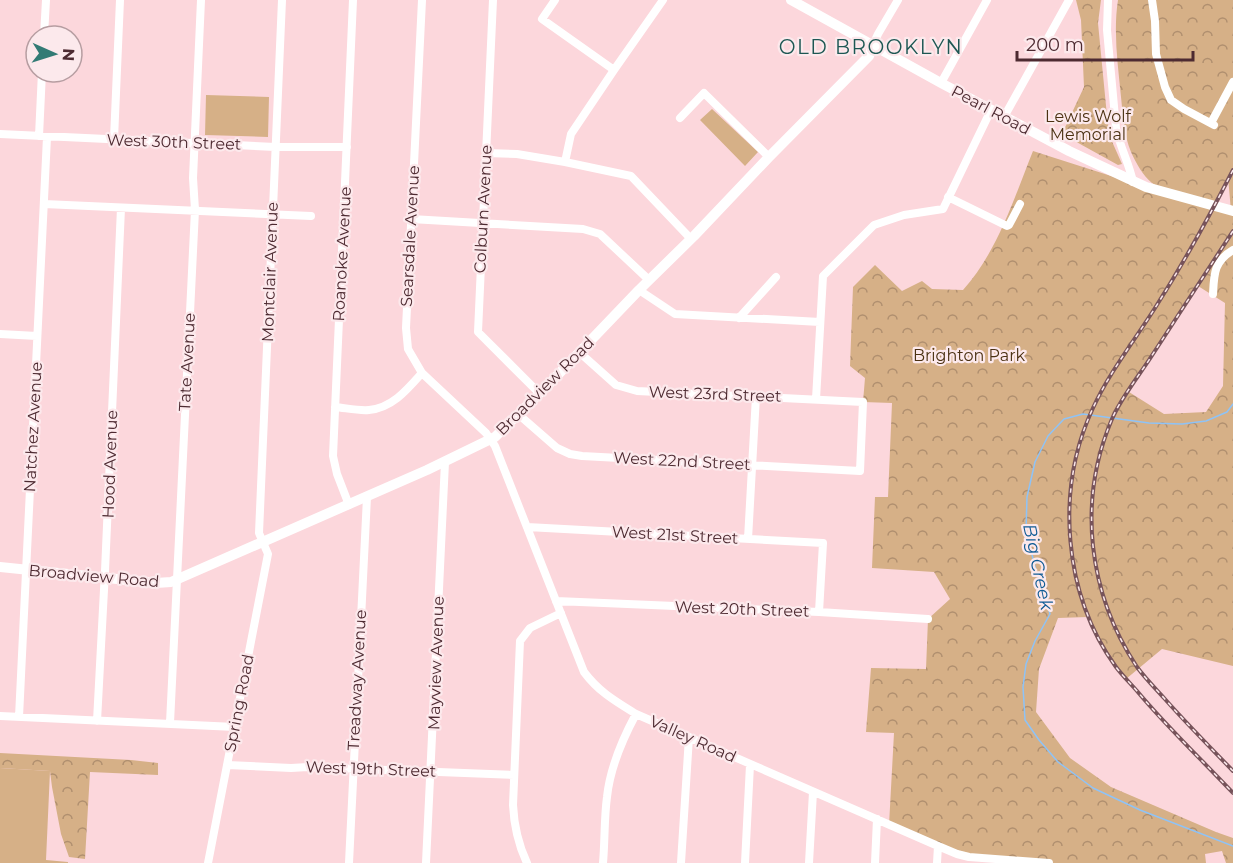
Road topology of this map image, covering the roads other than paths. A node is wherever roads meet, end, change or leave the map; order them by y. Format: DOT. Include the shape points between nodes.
graph roads {
  1 [pos="46,0"];
  2 [pos="120,0"];
  3 [pos="201,0"];
  4 [pos="282,0"];
  5 [pos="353,0"];
  6 [pos="422,0"];
  7 [pos="493,0"];
  8 [pos="555,0"];
  9 [pos="663,0"];
  10 [pos="791,0"];
  11 [pos="898,0"];
  12 [pos="987,0"];
  13 [pos="1069,0"];
  14 [pos="1108,0"];
  15 [pos="1152,0"];
  16 [pos="45,24"];
  17 [pos="873,45"];
  18 [pos="614,70"];
  19 [pos="1233,82"];
  20 [pos="941,83"];
  21 [pos="42,84"];
  22 [pos="991,110"];
  23 [pos="1005,117"];
  24 [pos="680,118"];
  25 [pos="0,134"];
  26 [pos="43,136"];
  27 [pos="114,139"];
  28 [pos="195,142"];
  29 [pos="275,147"];
  30 [pos="347,147"];
  31 [pos="486,153"];
  32 [pos="769,157"];
  33 [pos="565,162"];
  34 [pos="1132,182"];
  35 [pos="948,197"];
  36 [pos="44,204"];
  37 [pos="1020,204"];
  38 [pos="121,208"];
  39 [pos="195,210"];
  40 [pos="1233,212"];
  41 [pos="273,214"];
  42 [pos="311,216"];
  43 [pos="411,219"];
  44 [pos="482,224"];
  45 [pos="691,239"];
  46 [pos="1233,250"];
  47 [pos="776,277"];
  48 [pos="649,280"];
  49 [pos="639,290"];
  50 [pos="1214,294"];
  51 [pos="739,318"];
  52 [pos="820,322"];
  53 [pos="0,334"];
  54 [pos="37,336"];
  55 [pos="579,352"];
  56 [pos="422,374"];
  57 [pos="539,393"];
  58 [pos="756,396"];
  59 [pos="816,399"];
  60 [pos="335,407"];
  61 [pos="518,414"];
  62 [pos="491,439"];
  63 [pos="444,462"];
  64 [pos="752,465"];
  65 [pos="860,471"];
  66 [pos="367,497"];
  67 [pos="349,505"];
  68 [pos="527,527"];
  69 [pos="748,539"];
  70 [pos="264,543"];
  71 [pos="0,567"];
  72 [pos="26,570"];
  73 [pos="105,577"];
  74 [pos="177,580"];
  75 [pos="556,601"];
  76 [pos="819,612"];
  77 [pos="561,613"];
  78 [pos="928,619"];
  79 [pos="636,714"];
  80 [pos="0,716"];
  81 [pos="19,717"];
  82 [pos="97,721"];
  83 [pos="170,723"];
  84 [pos="235,727"];
  85 [pos="689,737"];
  86 [pos="227,765"];
  87 [pos="750,765"];
  88 [pos="353,768"];
  89 [pos="431,771"];
  90 [pos="514,775"];
  91 [pos="813,792"];
  92 [pos="877,819"];
  93 [pos="938,846"];
  94 [pos="994,861"];
  95 [pos="208,863"];
  96 [pos="349,863"];
  97 [pos="426,863"];
  98 [pos="527,863"];
  99 [pos="603,863"];
  100 [pos="681,863"];
  101 [pos="745,863"];
  102 [pos="809,863"];
  103 [pos="874,863"];
  104 [pos="938,863"];
  105 [pos="1049,863"];
  1 -- 16 [label="street"];
  2 -- 27 [label="street"];
  3 -- 28 [label="street, Tate Avenue"];
  4 -- 29 [label="street, Montclair Avenue"];
  5 -- 30 [label="street, Roanoke Avenue"];
  6 -- 43 [label="street, Searsdale Avenue"];
  7 -- 31 [label="street, Colburn Avenue"];
  8 -- 18 [label="street" via="542,19"];
  9 -- 18 [label="street"];
  10 -- 17 [label="main road, Pearl Road"];
  11 -- 17 [label="street, Broadview Road"];
  12 -- 20 [label="street"];
  13 -- 23 [label="street"];
  14 -- 34 [label="street" via="1116,128"];
  15 -- 19 [label="street" via="1156,54 1171,100 1212,124"];
  17 -- 20 [label="main road, Pearl Road"];
  17 -- 32 [label="main road, Broadview Road" via="869,56"];
  18 -- 33 [label="street" via="572,134"];
  20 -- 22 [label="main road, Pearl Road"];
  21 -- 26 [label="street, Natchez Avenue"];
  22 -- 23 [label="main road, Pearl Road"];
  22 -- 35 [label="street"];
  23 -- 34 [label="main road, Pearl Road"];
  24 -- 32 [label="street" via="704,93"];
  25 -- 26 [label="street, West 30th Street"];
  26 -- 27 [label="street, West 30th Street"];
  26 -- 36 [label="street, Natchez Avenue"];
  27 -- 28 [label="street, West 30th Street"];
  28 -- 29 [label="street, West 30th Street"];
  28 -- 39 [label="street, Tate Avenue"];
  29 -- 30 [label="street, West 30th Street"];
  29 -- 41 [label="street, Montclair Avenue"];
  30 -- 60 [label="street, Roanoke Avenue"];
  31 -- 33 [label="street"];
  31 -- 44 [label="street, Colburn Avenue"];
  32 -- 45 [label="main road, Broadview Road"];
  33 -- 45 [label="street" via="630,176"];
  34 -- 40 [label="main road, Pearl Road"];
  35 -- 37 [label="street" via="1003,226 1010,225"];
  35 -- 52 [label="street" via="943,209 874,225 823,276"];
  36 -- 38 [label="street"];
  36 -- 54 [label="street, Natchez Avenue"];
  38 -- 39 [label="street"];
  38 -- 73 [label="street, Hood Avenue"];
  39 -- 41 [label="street"];
  39 -- 74 [label="street, Tate Avenue"];
  41 -- 42 [label="street"];
  41 -- 70 [label="street, Montclair Avenue" via="259,533"];
  43 -- 44 [label="street"];
  43 -- 56 [label="street, Searsdale Avenue" via="406,328 408,349"];
  44 -- 48 [label="street" via="583,229 600,234"];
  44 -- 57 [label="street, Colburn Avenue" via="478,332"];
  45 -- 48 [label="main road, Broadview Road"];
  46 -- 50 [label="street" via="1216,269"];
  47 -- 51 [label="street"];
  48 -- 49 [label="main road, Broadview Road"];
  49 -- 51 [label="street" via="675,314"];
  49 -- 55 [label="main road, Broadview Road"];
  51 -- 52 [label="street"];
  52 -- 59 [label="street"];
  53 -- 54 [label="street"];
  54 -- 72 [label="street, Natchez Avenue"];
  55 -- 57 [label="main road, Broadview Road"];
  55 -- 58 [label="street, West 23rd Street" via="616,385 637,391"];
  56 -- 60 [label="street" via="396,400 384,406 368,410"];
  56 -- 62 [label="street, Searsdale Avenue"];
  57 -- 61 [label="main road, Broadview Road"];
  58 -- 59 [label="street, West 23rd Street"];
  58 -- 64 [label="street"];
  59 -- 65 [label="street, West 23rd Street" via="863,402"];
  60 -- 67 [label="street, Roanoke Avenue" via="333,456"];
  61 -- 62 [label="main road, Broadview Road"];
  61 -- 64 [label="street, West 22nd Street" via="556,448 570,454"];
  62 -- 63 [label="main road, Broadview Road"];
  62 -- 68 [label="street, Valley Road"];
  63 -- 66 [label="main road, Broadview Road"];
  63 -- 89 [label="street, Mayview Avenue"];
  64 -- 65 [label="street, West 22nd Street"];
  64 -- 69 [label="street"];
  66 -- 67 [label="main road, Broadview Road"];
  66 -- 88 [label="street, Treadway Avenue"];
  67 -- 70 [label="main road, Broadview Road"];
  68 -- 69 [label="street, West 21st Street"];
  68 -- 75 [label="street, Valley Road"];
  69 -- 76 [label="street, West 21st Street" via="823,543"];
  70 -- 74 [label="main road, Broadview Road"];
  70 -- 84 [label="street, Spring Road" via="268,554"];
  71 -- 72 [label="main road, Broadview Road"];
  72 -- 73 [label="main road, Broadview Road"];
  72 -- 81 [label="street, Natchez Avenue"];
  73 -- 74 [label="main road, Broadview Road" via="156,583"];
  73 -- 82 [label="street, Hood Avenue"];
  74 -- 83 [label="street, Tate Avenue"];
  75 -- 76 [label="street, West 20th Street"];
  75 -- 77 [label="street, Valley Road"];
  76 -- 78 [label="street, West 20th Street"];
  77 -- 79 [label="street, Valley Road" via="584,672 604,694"];
  77 -- 90 [label="street" via="530,628 520,640"];
  79 -- 85 [label="street, Valley Road"];
  79 -- 99 [label="street" via="611,776"];
  80 -- 81 [label="street"];
  81 -- 82 [label="street"];
  82 -- 83 [label="street"];
  83 -- 84 [label="street"];
  84 -- 86 [label="street, Spring Road"];
  85 -- 87 [label="street, Valley Road"];
  85 -- 100 [label="street"];
  86 -- 88 [label="street, West 19th Street"];
  86 -- 95 [label="street, Spring Road"];
  87 -- 91 [label="street, Valley Road"];
  87 -- 101 [label="street"];
  88 -- 89 [label="street, West 19th Street"];
  88 -- 96 [label="street, Treadway Avenue"];
  89 -- 90 [label="street, West 19th Street"];
  89 -- 97 [label="street, Mayview Avenue"];
  90 -- 98 [label="street" via="514,822"];
  91 -- 92 [label="street, Valley Road"];
  91 -- 102 [label="street"];
  92 -- 93 [label="street, Valley Road"];
  92 -- 103 [label="street"];
  93 -- 94 [label="street, Valley Road"];
  93 -- 104 [label="street"];
  94 -- 105 [label="street, Valley Road"];
}
